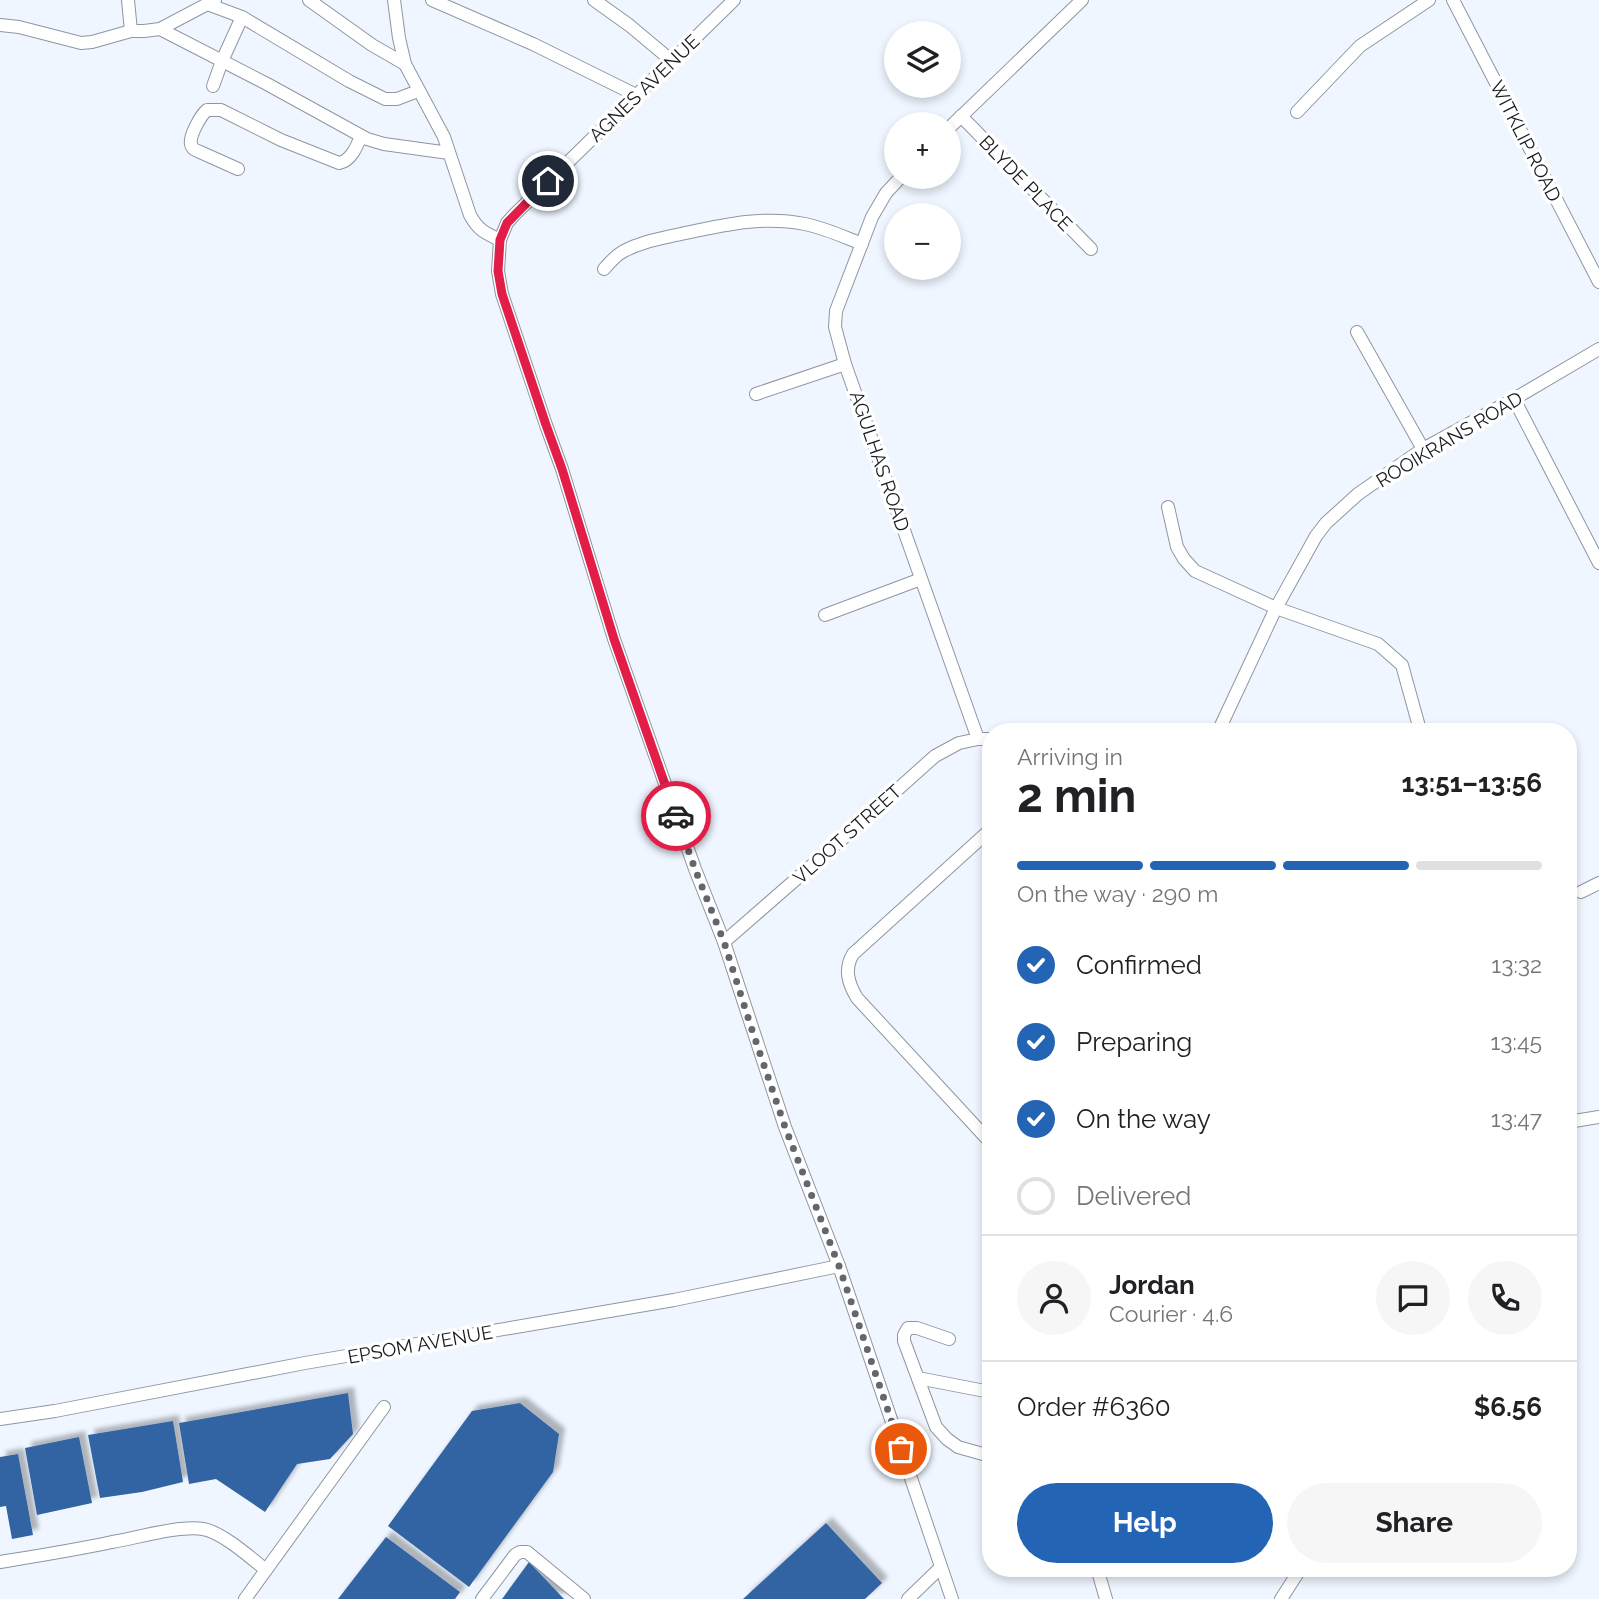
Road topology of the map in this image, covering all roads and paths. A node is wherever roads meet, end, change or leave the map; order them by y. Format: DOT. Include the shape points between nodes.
graph roads {
  1 [pos="128,0"];
  2 [pos="309,0"];
  3 [pos="394,0"];
  4 [pos="432,0"];
  5 [pos="594,0"];
  6 [pos="734,0"];
  7 [pos="1082,0"];
  8 [pos="1429,0"];
  9 [pos="1453,0"];
  10 [pos="211,2"];
  11 [pos="242,17"];
  12 [pos="0,25"];
  13 [pos="160,29"];
  14 [pos="131,31"];
  15 [pos="222,61"];
  16 [pos="672,61"];
  17 [pos="405,64"];
  18 [pos="213,86"];
  19 [pos="418,91"];
  20 [pos="636,95"];
  21 [pos="1297,112"];
  22 [pos="961,116"];
  23 [pos="361,136"];
  24 [pos="449,153"];
  25 [pos="238,169"];
  26 [pos="891,189"];
  27 [pos="500,240"];
  28 [pos="862,244"];
  29 [pos="1091,249"];
  30 [pos="604,269"];
  31 [pos="1599,282"];
  32 [pos="1357,332"];
  33 [pos="1599,349"];
  34 [pos="845,364"];
  35 [pos="756,394"];
  36 [pos="1514,399"];
  37 [pos="1423,449"];
  38 [pos="1168,507"];
  39 [pos="1599,563"];
  40 [pos="921,579"];
  41 [pos="1276,608"];
  42 [pos="825,615"];
  43 [pos="1222,723"];
  44 [pos="1418,723"];
  45 [pos="982,734"];
  46 [pos="982,739"];
  47 [pos="982,837"];
  48 [pos="1599,883"];
  49 [pos="1581,892"];
  50 [pos="724,942"];
  51 [pos="1599,1117"];
  52 [pos="1577,1121"];
  53 [pos="982,1133"];
  54 [pos="839,1266"];
  55 [pos="949,1339"];
  56 [pos="918,1378"];
  57 [pos="982,1390"];
  58 [pos="384,1407"];
  59 [pos="0,1419"];
  60 [pos="982,1454"];
  61 [pos="0,1562"];
  62 [pos="941,1567"];
  63 [pos="266,1570"];
  64 [pos="1100,1577"];
  65 [pos="1295,1577"];
  66 [pos="245,1599"];
  67 [pos="482,1599"];
  68 [pos="584,1599"];
  69 [pos="908,1599"];
  70 [pos="952,1599"];
  71 [pos="1106,1599"];
  72 [pos="1281,1599"];
  1 -- 14 [label="street"];
  2 -- 17 [label="street"];
  3 -- 17 [label="street"];
  4 -- 20 [label="street"];
  5 -- 16 [label="street"];
  6 -- 16 [label="street, AGNES AVENUE"];
  7 -- 22 [label="street"];
  8 -- 21 [label="street" via="1360,46"];
  9 -- 31 [label="street, WITKLIP ROAD"];
  10 -- 11 [label="street"];
  10 -- 13 [label="street"];
  11 -- 15 [label="street"];
  11 -- 19 [label="street" via="378,96 392,99"];
  12 -- 14 [label="street" via="80,43"];
  13 -- 14 [label="street"];
  13 -- 15 [label="street"];
  15 -- 18 [label="street"];
  15 -- 23 [label="street"];
  16 -- 20 [label="street, AGNES AVENUE"];
  17 -- 19 [label="street"];
  19 -- 24 [label="street" via="436,119"];
  20 -- 27 [label="street, AGNES AVENUE" via="515,214"];
  22 -- 29 [label="street, BLYDE PLACE"];
  23 -- 24 [label="street"];
  23 -- 25 [label="street" via="349,158 339,163 221,110 207,110 191,144"];
  24 -- 27 [label="street" via="476,226"];
  26 -- 28 [label="street, AGULHAS ROAD" via="878,204"];
  27 -- 50 [label="street" via="502,294 614,639"];
  28 -- 30 [label="street" via="805,224 748,221 643,243 622,252"];
  28 -- 34 [label="street, AGULHAS ROAD" via="836,311 835,327"];
  32 -- 37 [label="street"];
  33 -- 36 [label="street, ROOIKRANS ROAD"];
  34 -- 35 [label="street"];
  34 -- 40 [label="street, AGULHAS ROAD"];
  36 -- 37 [label="street, ROOIKRANS ROAD"];
  36 -- 39 [label="street"];
  37 -- 41 [label="street, ROOIKRANS ROAD" via="1358,494 1326,523"];
  38 -- 41 [label="street" via="1177,547 1195,570"];
  40 -- 42 [label="street"];
  40 -- 45 [label="street, AGULHAS ROAD"];
  41 -- 43 [label="street, ROOIKRANS ROAD"];
  41 -- 44 [label="street" via="1378,643 1402,665"];
  46 -- 50 [label="street, VLOOT STREET" via="959,743 935,755"];
  47 -- 53 [label="street" via="853,954 847,967 857,998"];
  48 -- 49 [label="street"];
  50 -- 54 [label="street" via="785,1127"];
  51 -- 52 [label="street"];
  54 -- 59 [label="street, EPSOM AVENUE" via="674,1300"];
  54 -- 62 [label="street"];
  55 -- 56 [label="street" via="908,1328 904,1341"];
  56 -- 57 [label="street"];
  56 -- 60 [label="street" via="936,1427 958,1447"];
  58 -- 63 [label="street"];
  61 -- 63 [label="street" via="199,1528 233,1544"];
  62 -- 69 [label="street"];
  62 -- 70 [label="street"];
  63 -- 66 [label="street"];
  64 -- 71 [label="street"];
  65 -- 72 [label="street"];
  67 -- 68 [label="street" via="520,1552 527,1552"];
}
